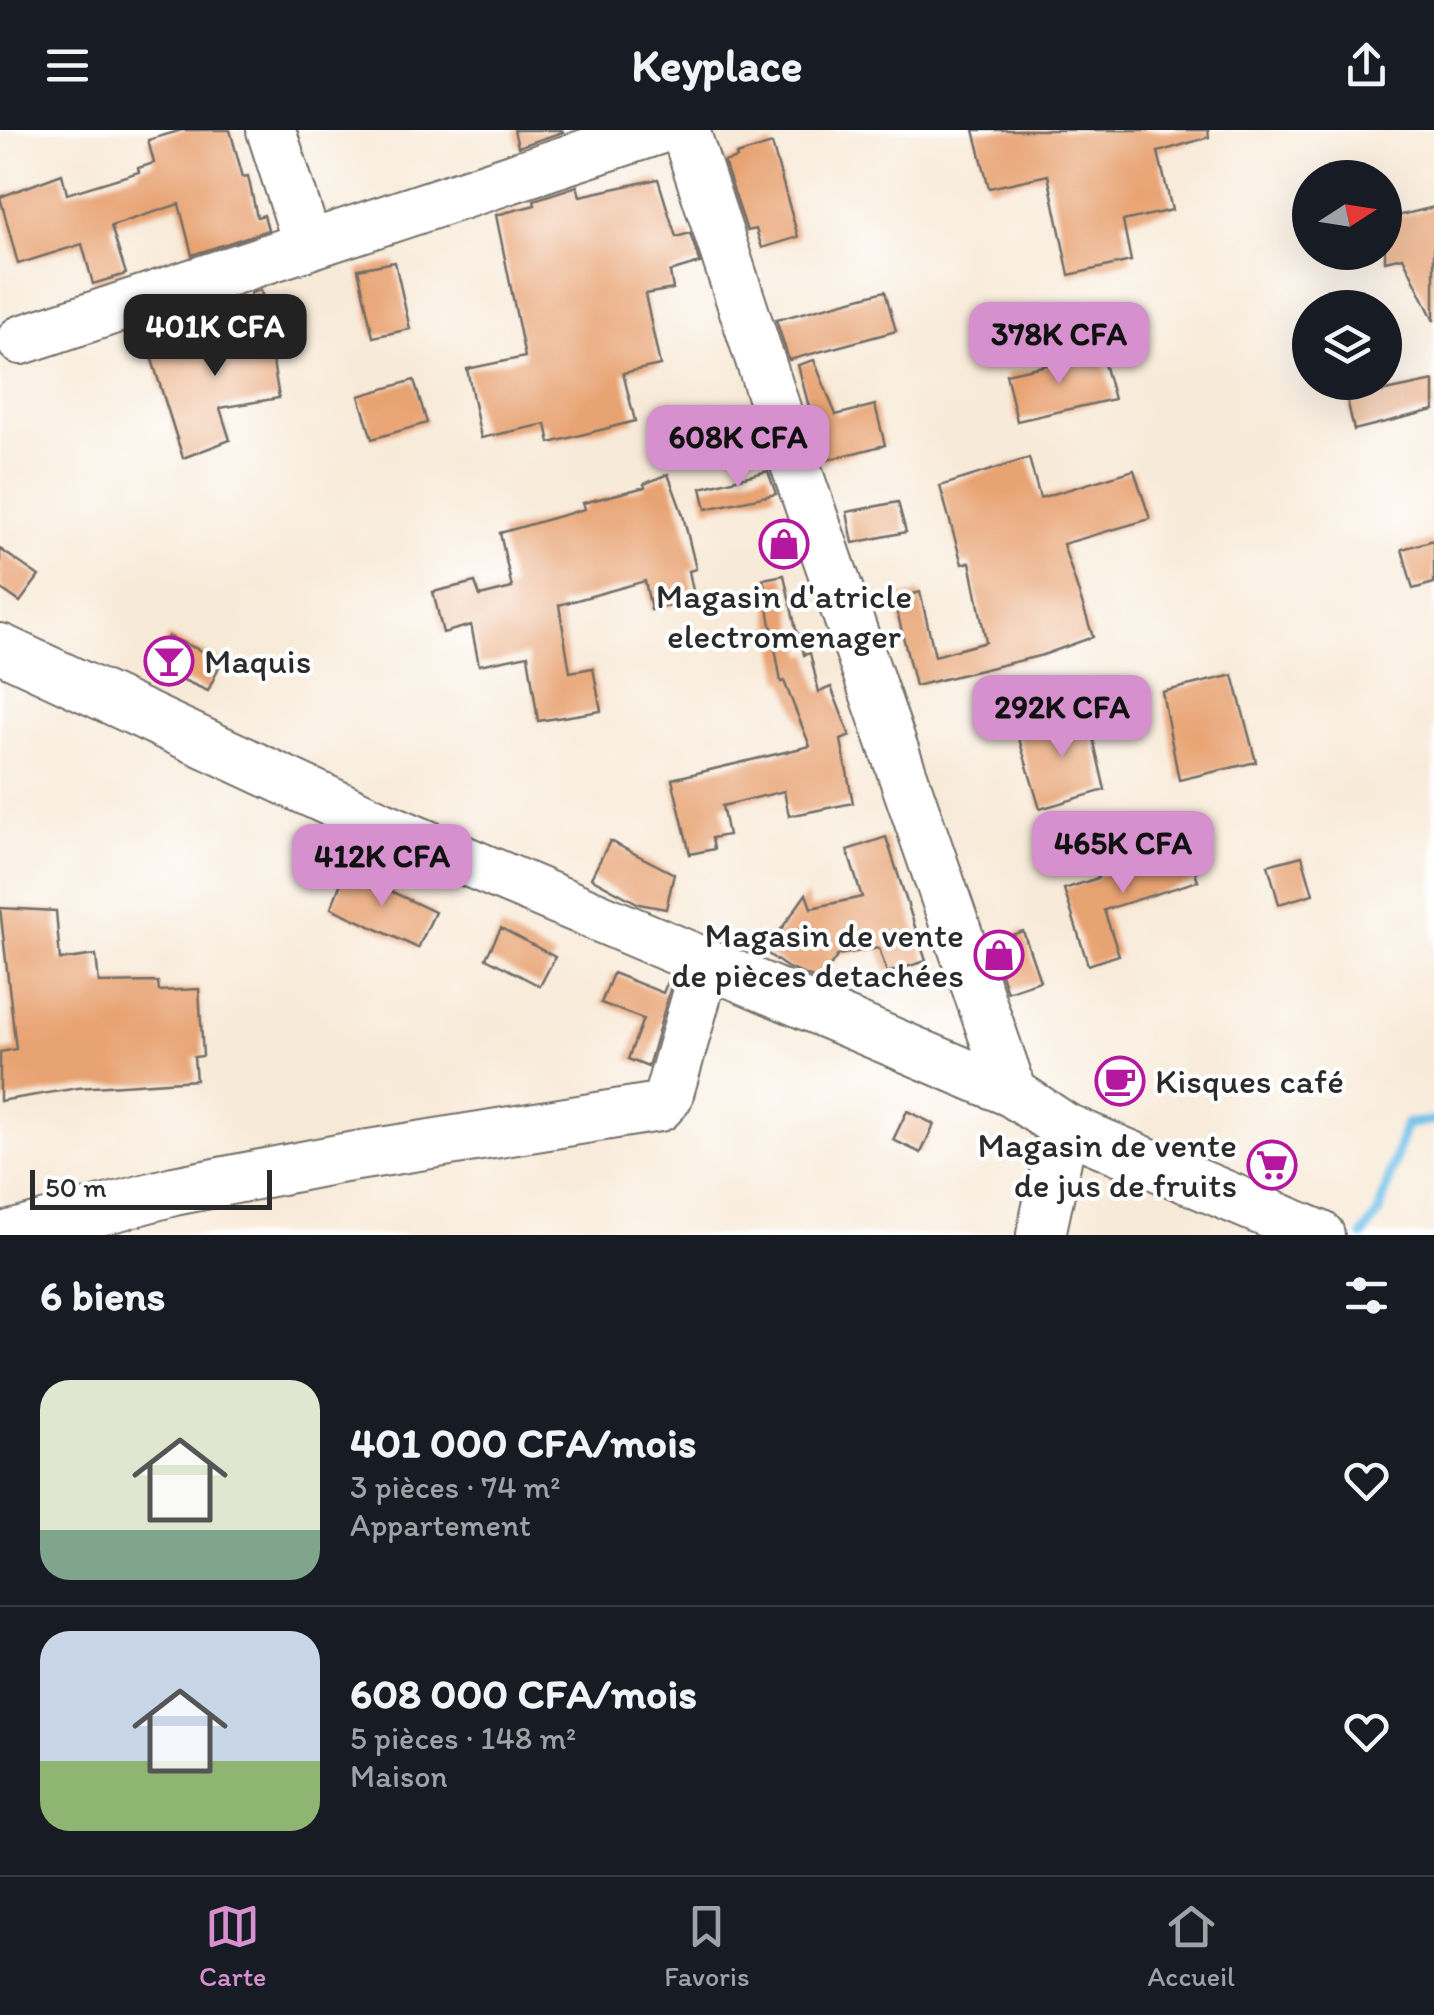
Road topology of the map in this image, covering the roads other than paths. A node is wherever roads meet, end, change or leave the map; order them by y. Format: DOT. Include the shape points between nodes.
graph roads {
  1 [pos="271,130"];
  2 [pos="689,133"];
  3 [pos="308,246"];
  4 [pos="21,340"];
  5 [pos="0,648"];
  6 [pos="706,963"];
  7 [pos="1013,1093"];
  8 [pos="1064,1127"];
  9 [pos="10,1235"];
  10 [pos="1041,1235"];
  11 [pos="1320,1235"];
  1 -- 3 [label="street"];
  2 -- 3 [label="street"];
  2 -- 7 [label="street" via="793,458"];
  3 -- 4 [label="street"];
  5 -- 6 [label="street" via="376,823"];
  6 -- 7 [label="street"];
  6 -- 9 [label="street" via="668,1097 659,1107 338,1158 174,1191"];
  7 -- 8 [label="street"];
  8 -- 10 [label="street"];
  8 -- 11 [label="street"];
}
